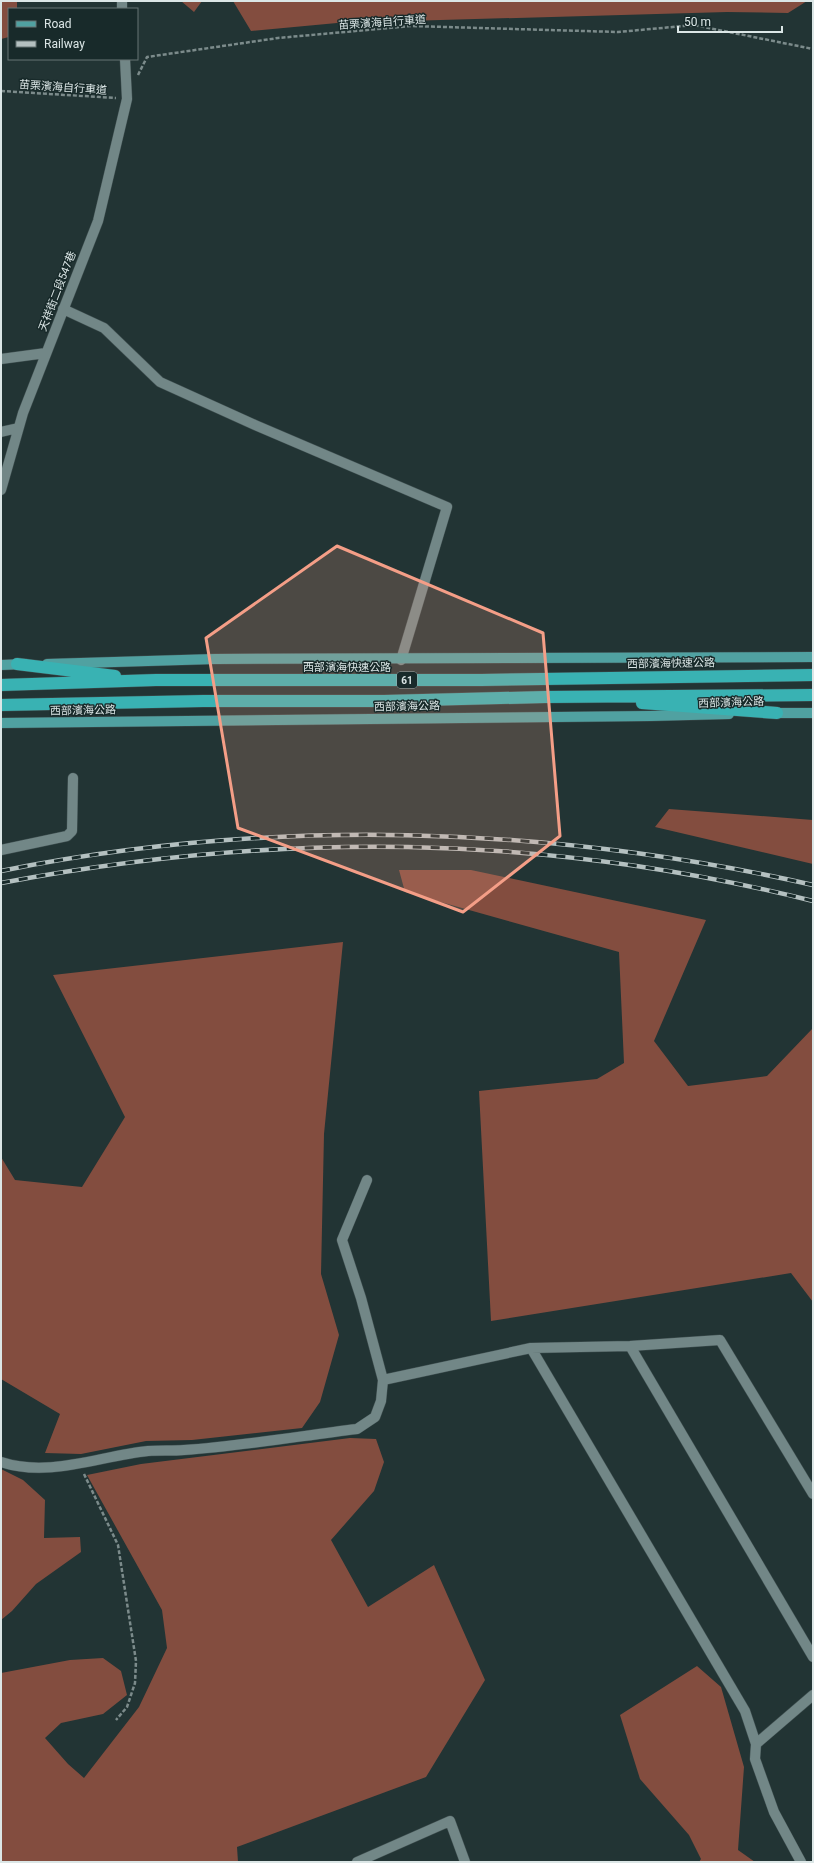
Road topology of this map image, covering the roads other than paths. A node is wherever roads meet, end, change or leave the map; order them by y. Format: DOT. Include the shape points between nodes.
graph roads {
  1 [pos="125,60"];
  2 [pos="63,309"];
  3 [pos="46,353"];
  4 [pos="1,359"];
  5 [pos="18,428"];
  6 [pos="1,432"];
  7 [pos="1,490"];
  8 [pos="813,657"];
  9 [pos="401,660"];
  10 [pos="17,664"];
  11 [pos="1,665"];
  12 [pos="813,675"];
  13 [pos="156,680"];
  14 [pos="1,685"];
  15 [pos="813,695"];
  16 [pos="545,697"];
  17 [pos="1,705"];
  18 [pos="777,713"];
  19 [pos="813,713"];
  20 [pos="1,723"];
  21 [pos="73,778"];
  22 [pos="1,850"];
  23 [pos="367,1180"];
  24 [pos="630,1346"];
  25 [pos="530,1348"];
  26 [pos="383,1380"];
  27 [pos="1,1462"];
  28 [pos="813,1494"];
  29 [pos="813,1657"];
  30 [pos="813,1695"];
  31 [pos="756,1744"];
  32 [pos="357,1862"];
  33 [pos="465,1862"];
  34 [pos="802,1862"];
  1 -- 2 [label="street, 天祥街二段547巷" via="127,99 98,221"];
  2 -- 3 [label="street, 天祥街二段547巷"];
  2 -- 9 [label="street" via="104,328 160,382 447,507"];
  3 -- 4 [label="street"];
  3 -- 5 [label="street, 天祥街二段547巷"];
  5 -- 6 [label="street"];
  5 -- 7 [label="street, 天祥街二段547巷"];
  8 -- 9 [label="main road, 61"];
  9 -- 10 [label="main road, 61" via="215,659"];
  10 -- 11 [label="main road, 61"];
  10 -- 13 [label="highway"];
  12 -- 13 [label="highway, 西部濱海快速公路 / 61" via="473,680"];
  13 -- 14 [label="highway, 西部濱海快速公路 / 61"];
  15 -- 16 [label="highway, 61"];
  16 -- 17 [label="highway, 61"];
  16 -- 18 [label="highway"];
  18 -- 19 [label="main road, 西部濱海公路"];
  18 -- 20 [label="main road, 西部濱海公路"];
  21 -- 22 [label="street" via="72,831 67,836"];
  23 -- 26 [label="street" via="342,1240"];
  24 -- 25 [label="street"];
  24 -- 28 [label="street" via="720,1340"];
  24 -- 29 [label="street"];
  25 -- 26 [label="street"];
  25 -- 31 [label="street" via="745,1711"];
  26 -- 27 [label="street" via="375,1416 357,1430 184,1450 149,1451 48,1468 17,1467"];
  30 -- 31 [label="street"];
  31 -- 34 [label="street" via="755,1759 774,1812"];
  32 -- 33 [label="street" via="450,1821"];
}
